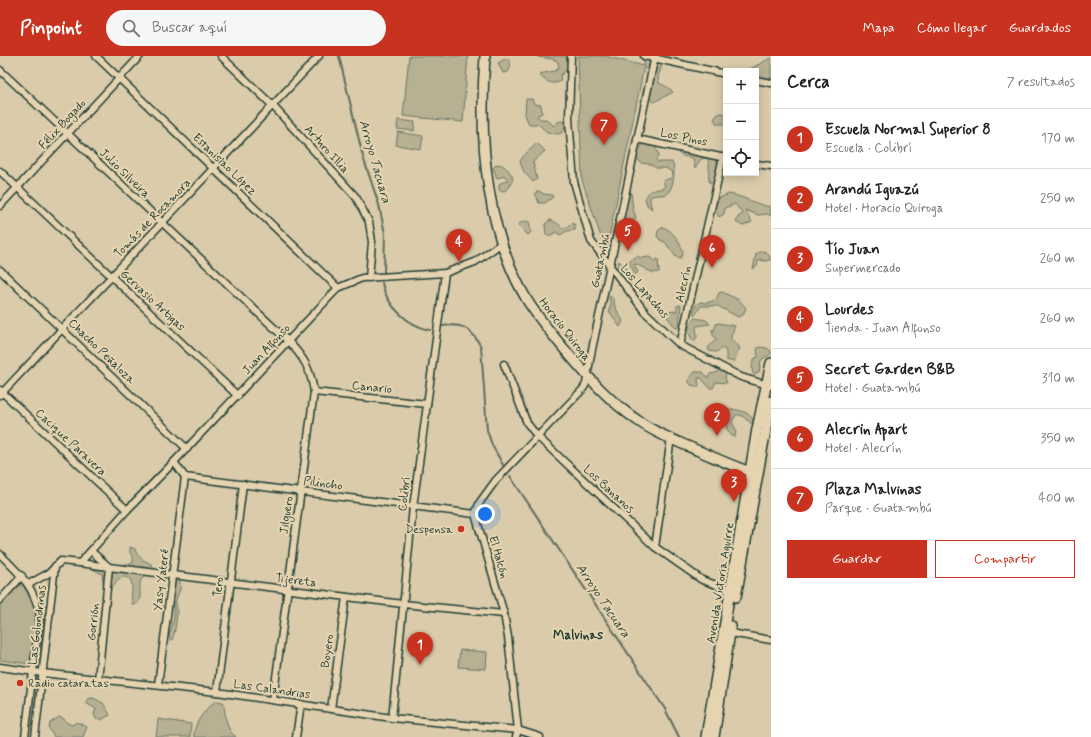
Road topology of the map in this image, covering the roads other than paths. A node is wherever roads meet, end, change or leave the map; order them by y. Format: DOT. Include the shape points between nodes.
graph roads {
  1 [pos="96,56"];
  2 [pos="140,56"];
  3 [pos="220,56"];
  4 [pos="319,56"];
  5 [pos="485,56"];
  6 [pos="571,56"];
  7 [pos="644,56"];
  8 [pos="654,57"];
  9 [pos="0,70"];
  10 [pos="723,73"];
  11 [pos="120,78"];
  12 [pos="759,81"];
  13 [pos="771,83"];
  14 [pos="273,106"];
  15 [pos="68,134"];
  16 [pos="637,139"];
  17 [pos="723,157"];
  18 [pos="723,161"];
  19 [pos="759,164"];
  20 [pos="771,166"];
  21 [pos="215,169"];
  22 [pos="0,171"];
  23 [pos="18,187"];
  24 [pos="0,206"];
  25 [pos="162,223"];
  26 [pos="502,243"];
  27 [pos="610,267"];
  28 [pos="0,270"];
  29 [pos="446,273"];
  30 [pos="111,276"];
  31 [pos="369,278"];
  32 [pos="338,288"];
  33 [pos="62,328"];
  34 [pos="288,341"];
  35 [pos="680,345"];
  36 [pos="771,363"];
  37 [pos="504,364"];
  38 [pos="588,377"];
  39 [pos="769,386"];
  40 [pos="314,392"];
  41 [pos="1,393"];
  42 [pos="238,396"];
  43 [pos="771,400"];
  44 [pos="427,404"];
  45 [pos="537,436"];
  46 [pos="671,438"];
  47 [pos="187,449"];
  48 [pos="174,462"];
  49 [pos="754,473"];
  50 [pos="185,477"];
  51 [pos="243,484"];
  52 [pos="300,491"];
  53 [pos="413,507"];
  54 [pos="127,510"];
  55 [pos="475,514"];
  56 [pos="655,547"];
  57 [pos="91,551"];
  58 [pos="0,554"];
  59 [pos="80,562"];
  60 [pos="56,564"];
  61 [pos="109,567"];
  62 [pos="172,575"];
  63 [pos="22,576"];
  64 [pos="230,582"];
  65 [pos="29,584"];
  66 [pos="287,590"];
  67 [pos="734,591"];
  68 [pos="346,597"];
  69 [pos="0,600"];
  70 [pos="403,604"];
  71 [pos="504,614"];
  72 [pos="730,633"];
  73 [pos="771,640"];
  74 [pos="0,667"];
  75 [pos="33,672"];
  76 [pos="42,673"];
  77 [pos="98,680"];
  78 [pos="158,685"];
  79 [pos="217,692"];
  80 [pos="273,700"];
  81 [pos="301,704"];
  82 [pos="331,709"];
  83 [pos="392,718"];
  84 [pos="517,734"];
  85 [pos="25,737"];
  86 [pos="34,737"];
  87 [pos="296,737"];
  88 [pos="540,737"];
  89 [pos="706,737"];
  90 [pos="714,737"];
  1 -- 11 [label="street, Estanislao López"];
  2 -- 11 [label="street, Félix Bogado"];
  3 -- 14 [label="street, Arturo Illia"];
  4 -- 14 [label="street, Tomás de Rocamora"];
  5 -- 26 [label="main road, Horacio Quiroga" via="482,96 485,163 490,197"];
  6 -- 27 [label="street, Los Lapachos" via="569,119 574,182 588,234"];
  7 -- 8 [label="street"];
  8 -- 10 [label="street"];
  8 -- 16 [label="street, Guatambú"];
  9 -- 15 [label="street, Julio Silveira"];
  11 -- 15 [label="street, Félix Bogado"];
  11 -- 21 [label="street, Estanislao López"];
  12 -- 13 [label="street"];
  14 -- 21 [label="street, Tomás de Rocamora"];
  14 -- 31 [label="street, Arturo Illia" via="356,198 365,212 372,242"];
  15 -- 23 [label="street, Félix Bogado"];
  15 -- 25 [label="street, Julio Silveira"];
  16 -- 17 [label="street, Los Pinos"];
  16 -- 27 [label="street, Guatambú"];
  18 -- 35 [label="street, Alecrín"];
  19 -- 20 [label="street"];
  21 -- 25 [label="street, Tomás de Rocamora"];
  21 -- 32 [label="street, Estanislao López"];
  22 -- 23 [label="street, Gervasio Artigas"];
  23 -- 24 [label="street, Félix Bogado"];
  23 -- 30 [label="street, Gervasio Artigas"];
  25 -- 30 [label="street, Tomás de Rocamora"];
  25 -- 34 [label="street, Julio Silveira"];
  26 -- 29 [label="street, Juan Alfonso" via="475,262"];
  26 -- 38 [label="main road, Horacio Quiroga" via="514,276 527,300 540,320"];
  27 -- 35 [label="street, Los Lapachos" via="645,312"];
  27 -- 38 [label="street, Guatambú"];
  28 -- 33 [label="street, Chacho Peñaloza"];
  29 -- 31 [label="street, Juan Alfonso"];
  29 -- 44 [label="street, Colibrí"];
  30 -- 33 [label="street, Tomás de Rocamora"];
  30 -- 42 [label="street, Gervasio Artigas"];
  31 -- 32 [label="street, Juan Alfonso" via="362,278"];
  32 -- 34 [label="street, Juan Alfonso"];
  33 -- 41 [label="street, Tomás de Rocamora"];
  33 -- 47 [label="street, Chacho Peñaloza"];
  34 -- 40 [label="street, Jilguero" via="303,356 311,371"];
  34 -- 42 [label="street, Juan Alfonso"];
  35 -- 39 [label="street, Los Lapachos" via="741,377"];
  36 -- 39 [label="main road, Avenida Victoria Aguirre"];
  37 -- 45 [label="street, Los Bananos" via="527,423"];
  38 -- 45 [label="street" via="583,389"];
  38 -- 46 [label="main road, Horacio Quiroga" via="638,421"];
  39 -- 49 [label="main road, Avenida Victoria Aguirre"];
  40 -- 44 [label="street, Canario"];
  40 -- 52 [label="street, Jilguero"];
  41 -- 54 [label="street, Cacique Paravera"];
  42 -- 47 [label="street, Juan Alfonso"];
  43 -- 49 [label="main road, Avenida Victoria Aguirre"];
  44 -- 53 [label="street, Colibrí"];
  45 -- 55 [label="street" via="496,480 480,502"];
  45 -- 56 [label="street, Los Bananos"];
  46 -- 49 [label="main road, Horacio Quiroga"];
  46 -- 56 [label="street"];
  47 -- 48 [label="street, Juan Alfonso"];
  48 -- 50 [label="street"];
  48 -- 54 [label="street, Juan Alfonso"];
  49 -- 67 [label="main road, Avenida Victoria Aguirre"];
  50 -- 51 [label="street, Pilincho"];
  50 -- 62 [label="street, Yasy Yateré"];
  51 -- 52 [label="street, Pilincho"];
  51 -- 64 [label="street, Tero"];
  52 -- 53 [label="street, Pilincho"];
  52 -- 66 [label="street, Jilguero"];
  53 -- 55 [label="street, Pilincho"];
  53 -- 70 [label="street, Colibrí"];
  54 -- 57 [label="street, Juan Alfonso"];
  55 -- 71 [label="street, El Halcón"];
  56 -- 67 [label="street, Los Bananos" via="696,576"];
  57 -- 59 [label="street, Juan Alfonso"];
  57 -- 61 [label="street"];
  58 -- 63 [label="street, Las Golondrinas"];
  59 -- 60 [label="street, Tijereta" via="61,561"];
  59 -- 61 [label="street, Tijereta"];
  60 -- 65 [label="street" via="49,573"];
  60 -- 76 [label="street, Las Golondrinas"];
  61 -- 62 [label="street, Tijereta"];
  61 -- 77 [label="street, Gorrión"];
  62 -- 64 [label="street, Tijereta"];
  62 -- 78 [label="street, Yasy Yateré"];
  63 -- 65 [label="street, Las Golondrinas"];
  63 -- 69 [label="street"];
  64 -- 66 [label="street, Tijereta"];
  64 -- 79 [label="street, Tero"];
  65 -- 75 [label="street, Las Golondrinas" via="35,594 40,614"];
  66 -- 68 [label="street, Tijereta"];
  66 -- 80 [label="street, Jilguero"];
  67 -- 72 [label="main road, Avenida Victoria Aguirre"];
  67 -- 89 [label="main road, Avenida Victoria Aguirre"];
  68 -- 70 [label="street, Tijereta"];
  68 -- 82 [label="street, Boyero"];
  70 -- 71 [label="street, Tijereta"];
  70 -- 83 [label="street, Colibrí"];
  71 -- 84 [label="street, El Halcón"];
  72 -- 73 [label="street"];
  72 -- 90 [label="main road, Avenida Victoria Aguirre"];
  74 -- 75 [label="street, Las Calandrias"];
  75 -- 76 [label="street, Las Calandrias"];
  75 -- 85 [label="street, Las Golondrinas"];
  76 -- 77 [label="street, Las Calandrias"];
  76 -- 86 [label="street, Las Golondrinas"];
  77 -- 78 [label="street, Las Calandrias"];
  78 -- 79 [label="street, Las Calandrias"];
  79 -- 80 [label="street, Las Calandrias"];
  80 -- 81 [label="street, Las Calandrias"];
  81 -- 82 [label="street, Las Calandrias"];
  81 -- 87 [label="street"];
  82 -- 83 [label="street, Las Calandrias"];
  83 -- 84 [label="street, Las Calandrias"];
  84 -- 88 [label="street, Las Calandrias"];
}
